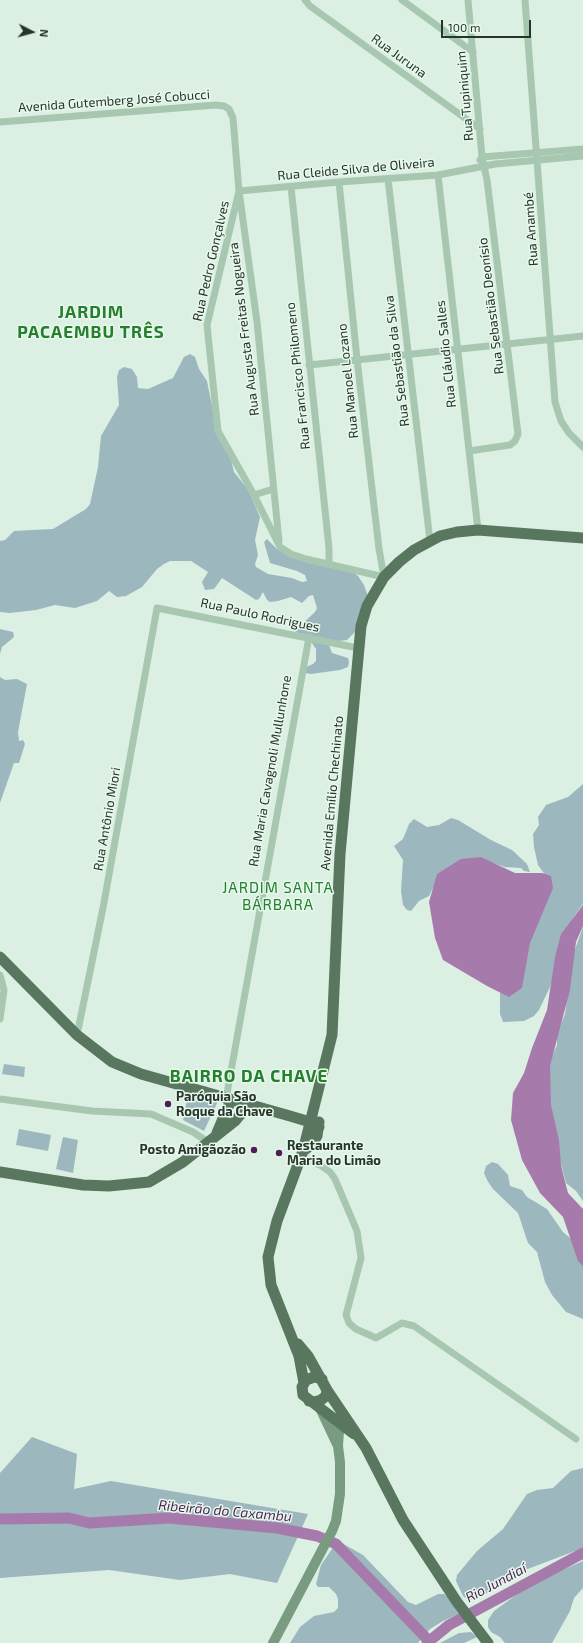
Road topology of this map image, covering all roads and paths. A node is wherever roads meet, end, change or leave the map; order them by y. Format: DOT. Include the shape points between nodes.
graph roads {
  1 [pos="305,0"];
  2 [pos="402,0"];
  3 [pos="468,0"];
  4 [pos="525,0"];
  5 [pos="473,52"];
  6 [pos="229,109"];
  7 [pos="0,122"];
  8 [pos="480,129"];
  9 [pos="583,149"];
  10 [pos="538,152"];
  11 [pos="583,156"];
  12 [pos="482,157"];
  13 [pos="539,160"];
  14 [pos="484,167"];
  15 [pos="473,168"];
  16 [pos="438,175"];
  17 [pos="388,179"];
  18 [pos="339,182"];
  19 [pos="291,186"];
  20 [pos="239,191"];
  21 [pos="583,336"];
  22 [pos="551,339"];
  23 [pos="508,344"];
  24 [pos="458,349"];
  25 [pos="409,354"];
  26 [pos="357,359"];
  27 [pos="309,365"];
  28 [pos="583,447"];
  29 [pos="470,451"];
  30 [pos="273,489"];
  31 [pos="254,495"];
  32 [pos="478,530"];
  33 [pos="583,538"];
  34 [pos="430,541"];
  35 [pos="280,547"];
  36 [pos="328,564"];
  37 [pos="384,577"];
  38 [pos="157,608"];
  39 [pos="309,637"];
  40 [pos="358,648"];
  41 [pos="0,957"];
  42 [pos="0,975"];
  43 [pos="0,1019"];
  44 [pos="77,1035"];
  45 [pos="0,1099"];
  46 [pos="228,1099"];
  47 [pos="249,1104"];
  48 [pos="266,1109"];
  49 [pos="235,1121"];
  50 [pos="315,1125"];
  51 [pos="216,1134"];
  52 [pos="208,1142"];
  53 [pos="302,1154"];
  54 [pos="0,1172"];
  55 [pos="292,1338"];
  56 [pos="322,1379"];
  57 [pos="304,1383"];
  58 [pos="327,1390"];
  59 [pos="309,1401"];
  60 [pos="341,1409"];
  61 [pos="321,1410"];
  62 [pos="339,1424"];
  63 [pos="358,1436"];
  64 [pos="576,1439"];
  65 [pos="338,1446"];
  66 [pos="485,1639"];
  67 [pos="274,1643"];
  1 -- 8 [label="street, Rua Juruna"];
  2 -- 5 [label="street"];
  3 -- 5 [label="street, Rua Tupiniquim"];
  4 -- 10 [label="street, Rua Anambé"];
  5 -- 8 [label="street, Rua Tupiniquim"];
  6 -- 7 [label="street, Avenida Gutemberg José Cobucci" via="216,105"];
  6 -- 20 [label="street, Rua Augusta Freitas Nogueira" via="233,118"];
  8 -- 12 [label="street, Rua Tupiniquim"];
  9 -- 10 [label="street"];
  10 -- 12 [label="street"];
  10 -- 13 [label="street, Rua Anambé"];
  11 -- 13 [label="street, Rua Cleide Silva de Oliveira"];
  12 -- 14 [label="street, Rua Tupiniquim"];
  12 -- 15 [label="street"];
  13 -- 14 [label="street, Rua Cleide Silva de Oliveira"];
  13 -- 22 [label="street, Rua Anambé"];
  14 -- 15 [label="street, Rua Cleide Silva de Oliveira"];
  14 -- 23 [label="street, Rua Sebastião Deonísio"];
  15 -- 16 [label="street, Rua Cleide Silva de Oliveira"];
  16 -- 17 [label="street, Rua Cleide Silva de Oliveira"];
  16 -- 24 [label="street, Rua Cláudio Salles"];
  17 -- 18 [label="street, Rua Cleide Silva de Oliveira"];
  17 -- 25 [label="street, Rua Sebastião da Silva"];
  18 -- 19 [label="street, Rua Cleide Silva de Oliveira"];
  18 -- 26 [label="street, Rua Manoel Lozano"];
  19 -- 20 [label="street, Rua Cleide Silva de Oliveira"];
  19 -- 27 [label="street, Rua Francisco Philomeno"];
  20 -- 30 [label="street, Rua Augusta Freitas Nogueira" via="256,322"];
  20 -- 31 [label="street, Rua Pedro Gonçalves" via="207,325 218,431"];
  21 -- 22 [label="street"];
  22 -- 23 [label="street"];
  22 -- 28 [label="street, Rua Anambé" via="555,402 561,421"];
  23 -- 24 [label="street"];
  23 -- 29 [label="street, Rua Sebastião Deonísio" via="518,434 510,445"];
  24 -- 25 [label="street"];
  24 -- 29 [label="street, Rua Cláudio Salles"];
  25 -- 26 [label="street"];
  25 -- 34 [label="street, Rua Sebastião da Silva"];
  26 -- 27 [label="street"];
  26 -- 37 [label="street, Rua Manoel Lozano"];
  27 -- 36 [label="street, Rua Francisco Philomeno" via="329,548"];
  29 -- 32 [label="street, Rua Cláudio Salles"];
  30 -- 31 [label="street"];
  30 -- 35 [label="street, Rua Augusta Freitas Nogueira"];
  31 -- 35 [label="street, Rua Pedro Gonçalves"];
  32 -- 33 [label="main road, Avenida Emílio Chechinato"];
  32 -- 34 [label="main road, Avenida Emílio Chechinato" via="457,532"];
  34 -- 37 [label="main road, Avenida Emílio Chechinato" via="409,554"];
  35 -- 36 [label="street" via="291,554"];
  36 -- 37 [label="street"];
  37 -- 40 [label="main road, Avenida Emílio Chechinato" via="367,606"];
  38 -- 39 [label="street, Rua Paulo Rodrigues"];
  38 -- 44 [label="street, Rua Antônio Miori" via="103,908"];
  39 -- 40 [label="street, Rua Paulo Rodrigues"];
  39 -- 46 [label="street, Rua Maria Cavagnoli Mullunhone"];
  40 -- 50 [label="main road, Avenida Emílio Chechinato" via="338,882 332,1035 315,1105"];
  41 -- 44 [label="main road"];
  42 -- 43 [label="street" via="4,990"];
  44 -- 46 [label="main road" via="112,1062 141,1074"];
  45 -- 52 [label="street" via="92,1111 151,1114 193,1132"];
  46 -- 47 [label="main road"];
  46 -- 51 [label="main road, Rua Maria Cavagnoli Mullunhone"];
  47 -- 48 [label="main road"];
  47 -- 49 [label="main road"];
  48 -- 49 [label="main road"];
  48 -- 50 [label="main road"];
  49 -- 51 [label="main road"];
  50 -- 53 [label="main road, Avenida Emílio Chechinato" via="314,1141"];
  51 -- 52 [label="main road"];
  52 -- 54 [label="main road" via="183,1162 149,1182 109,1186 83,1185"];
  53 -- 55 [label="main road" via="277,1221 268,1257 271,1285"];
  53 -- 64 [label="street" via="330,1172 340,1187 357,1231 361,1258 346,1314 349,1323 376,1338 402,1323 414,1326"];
  55 -- 56 [label="main road" via="308,1356"];
  55 -- 57 [label="main road" via="299,1356"];
  56 -- 57 [label="main road" via="310,1377"];
  56 -- 58 [label="main road"];
  57 -- 59 [label="main road" via="302,1391"];
  58 -- 59 [label="main road" via="326,1396 321,1400"];
  58 -- 60 [label="main road"];
  59 -- 61 [label="main road"];
  60 -- 62 [label="main road"];
  60 -- 63 [label="main road"];
  61 -- 62 [label="main road"];
  61 -- 65 [label="main road"];
  62 -- 63 [label="main road"];
  62 -- 65 [label="main road"];
  63 -- 66 [label="main road" via="403,1520 457,1602"];
  65 -- 67 [label="main road" via="340,1494 332,1531"];
}
